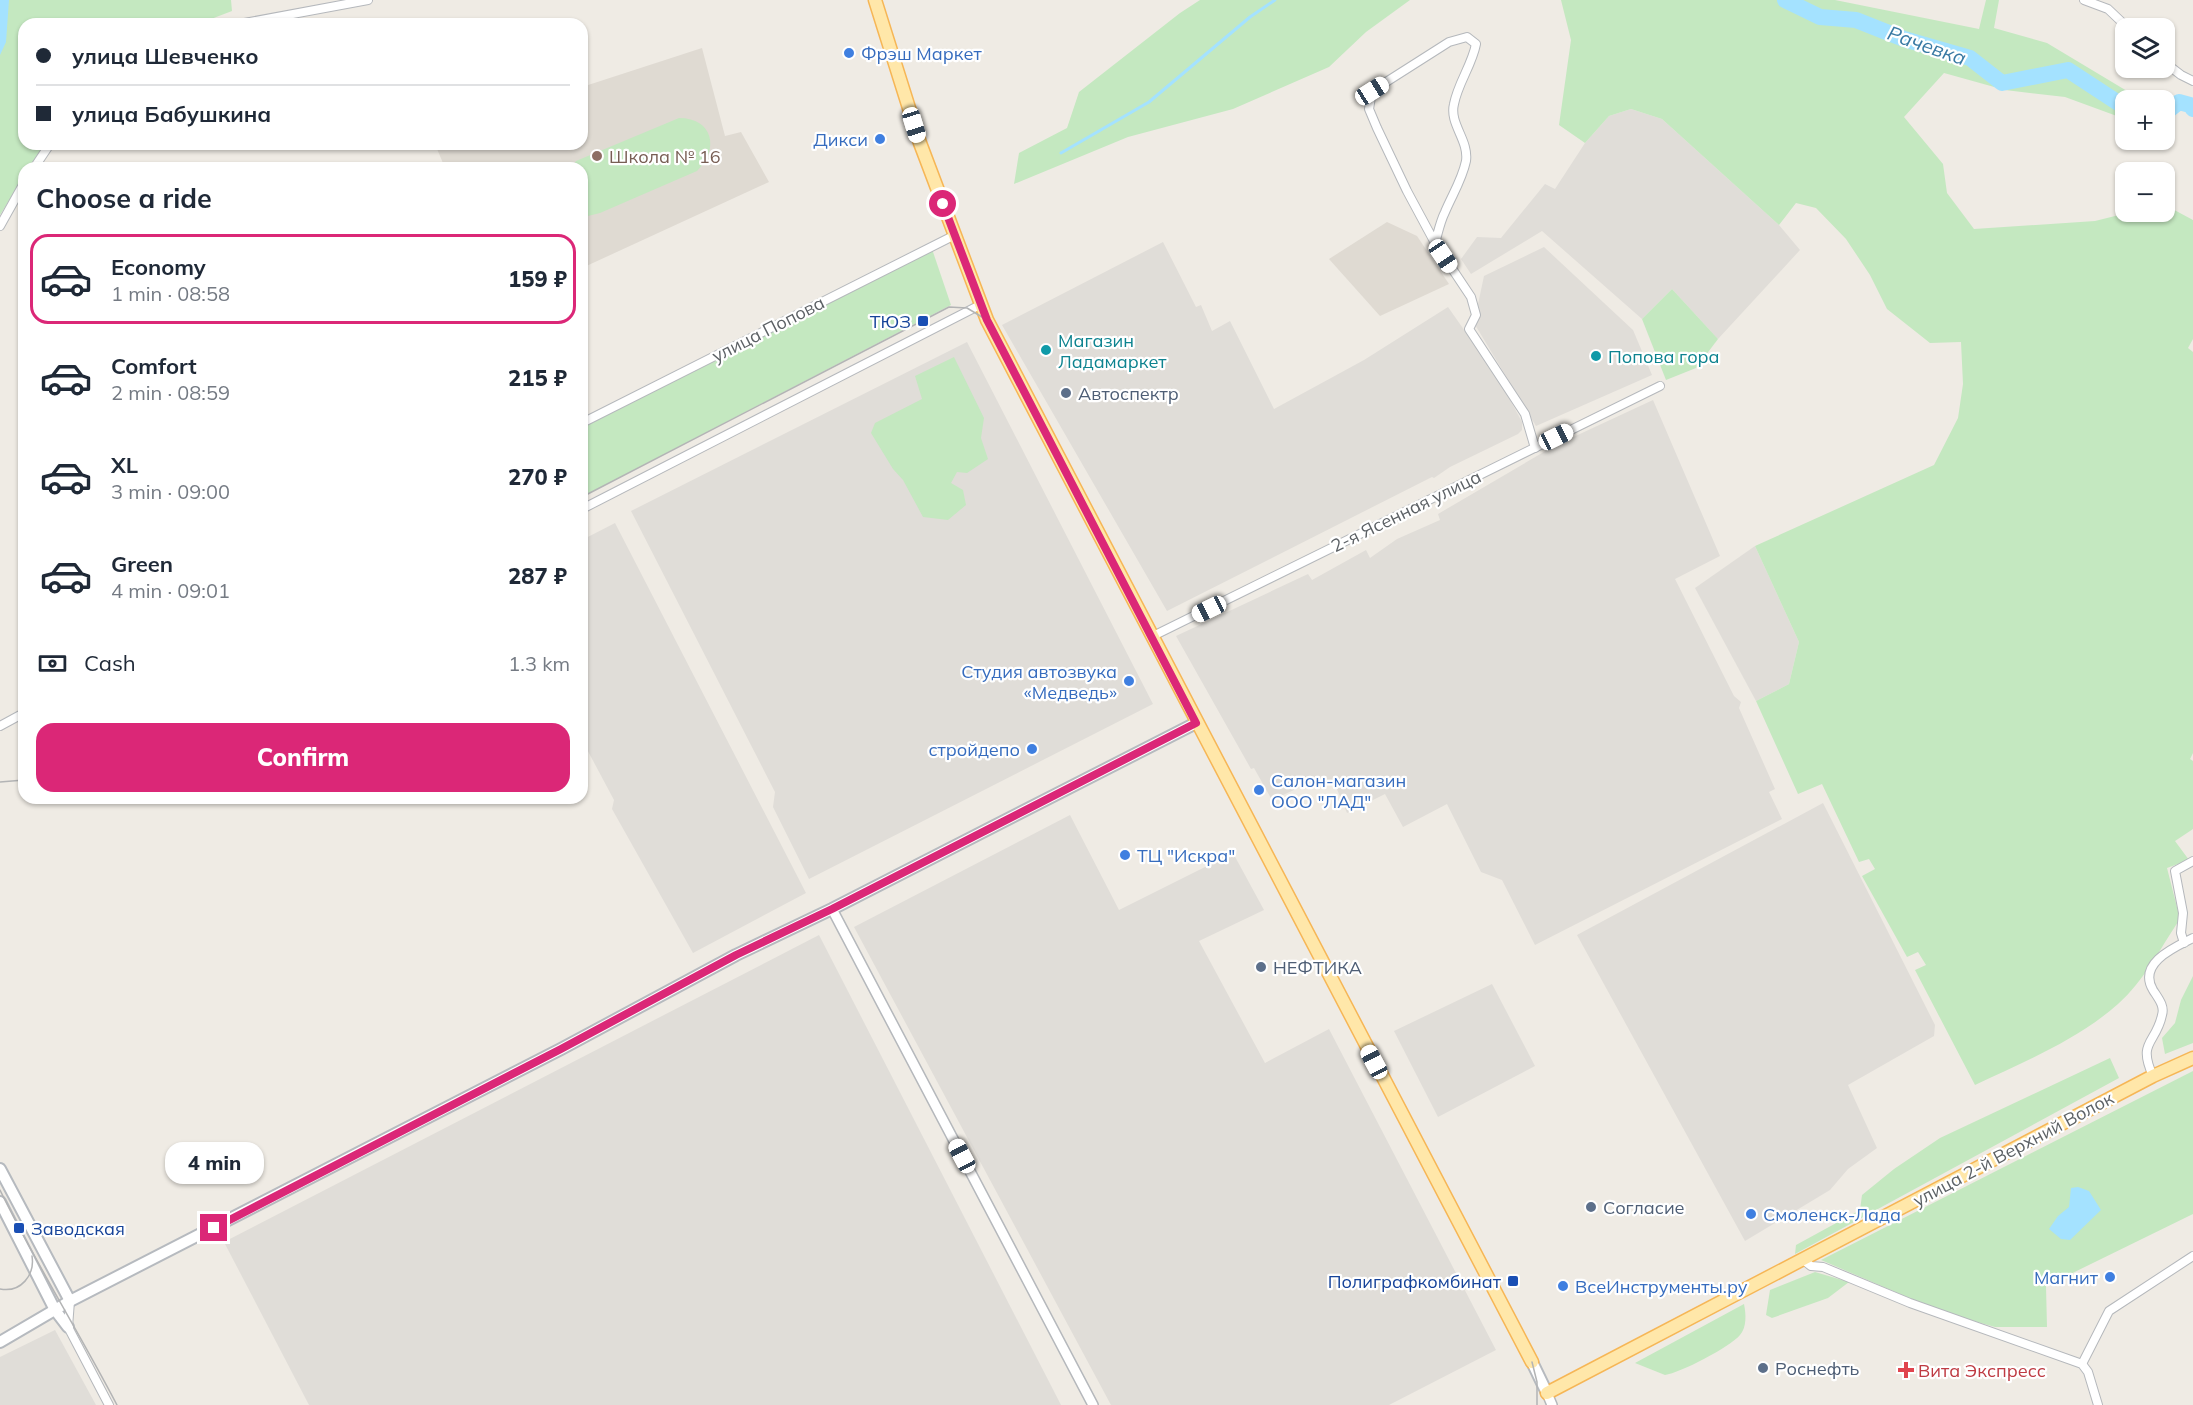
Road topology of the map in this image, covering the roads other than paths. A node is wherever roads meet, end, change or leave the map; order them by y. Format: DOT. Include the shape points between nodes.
graph roads {
  1 [pos="368,0"];
  2 [pos="875,0"];
  3 [pos="2084,0"];
  4 [pos="271,18"];
  5 [pos="2117,18"];
  6 [pos="2175,70"];
  7 [pos="2193,81"];
  8 [pos="18,194"];
  9 [pos="0,226"];
  10 [pos="955,235"];
  11 [pos="1436,243"];
  12 [pos="980,305"];
  13 [pos="1660,386"];
  14 [pos="588,420"];
  15 [pos="1535,448"];
  16 [pos="588,506"];
  17 [pos="1152,637"];
  18 [pos="18,716"];
  19 [pos="1196,723"];
  20 [pos="0,726"];
  21 [pos="2193,861"];
  22 [pos="832,909"];
  23 [pos="2193,938"];
  24 [pos="2184,943"];
  25 [pos="2193,1058"];
  26 [pos="2152,1076"];
  27 [pos="0,1169"];
  28 [pos="0,1202"];
  29 [pos="2193,1256"];
  30 [pos="1802,1260"];
  31 [pos="70,1301"];
  32 [pos="55,1310"];
  33 [pos="68,1327"];
  34 [pos="0,1342"];
  35 [pos="1532,1362"];
  36 [pos="2082,1364"];
  37 [pos="1547,1393"];
  38 [pos="109,1405"];
  39 [pos="1092,1405"];
  40 [pos="1552,1405"];
  41 [pos="2098,1405"];
  1 -- 4 [label="street"];
  2 -- 10 [label="main road" via="920,143"];
  3 -- 5 [label="street" via="2108,9"];
  6 -- 7 [label="street"];
  8 -- 9 [label="street"];
  10 -- 12 [label="main road"];
  10 -- 14 [label="street, улица Попова"];
  11 -- 11 [label="street" via="1369,109 1372,91 1449,42 1467,38 1476,44 1453,105 1466,144 1466,159"];
  11 -- 15 [label="street" via="1471,297 1476,315 1469,329 1525,414"];
  12 -- 16 [label="street"];
  12 -- 17 [label="main road"];
  13 -- 15 [label="street, 2-я Ясенная улица"];
  15 -- 17 [label="street, 2-я Ясенная улица"];
  17 -- 19 [label="main road"];
  18 -- 20 [label="street"];
  19 -- 22 [label="main road"];
  19 -- 35 [label="main road"];
  21 -- 24 [label="street" via="2175,871"];
  22 -- 31 [label="main road" via="736,955"];
  22 -- 39 [label="street"];
  23 -- 24 [label="street"];
  24 -- 26 [label="street" via="2160,956 2150,974 2163,1012 2145,1059"];
  25 -- 26 [label="main road, улица 2-й Верхний Волок"];
  26 -- 30 [label="main road, улица 2-й Верхний Волок"];
  27 -- 31 [label="main road"];
  28 -- 32 [label="main road"];
  29 -- 36 [label="street" via="2109,1311"];
  30 -- 36 [label="street"];
  30 -- 37 [label="main road, улица 2-й Верхний Волок"];
  31 -- 32 [label="main road"];
  31 -- 33 [label="street"];
  32 -- 33 [label="main road"];
  32 -- 34 [label="main road"];
  33 -- 38 [label="street"];
  35 -- 37 [label="main road"];
  36 -- 41 [label="street" via="2091,1378"];
  37 -- 40 [label="street"];
}
